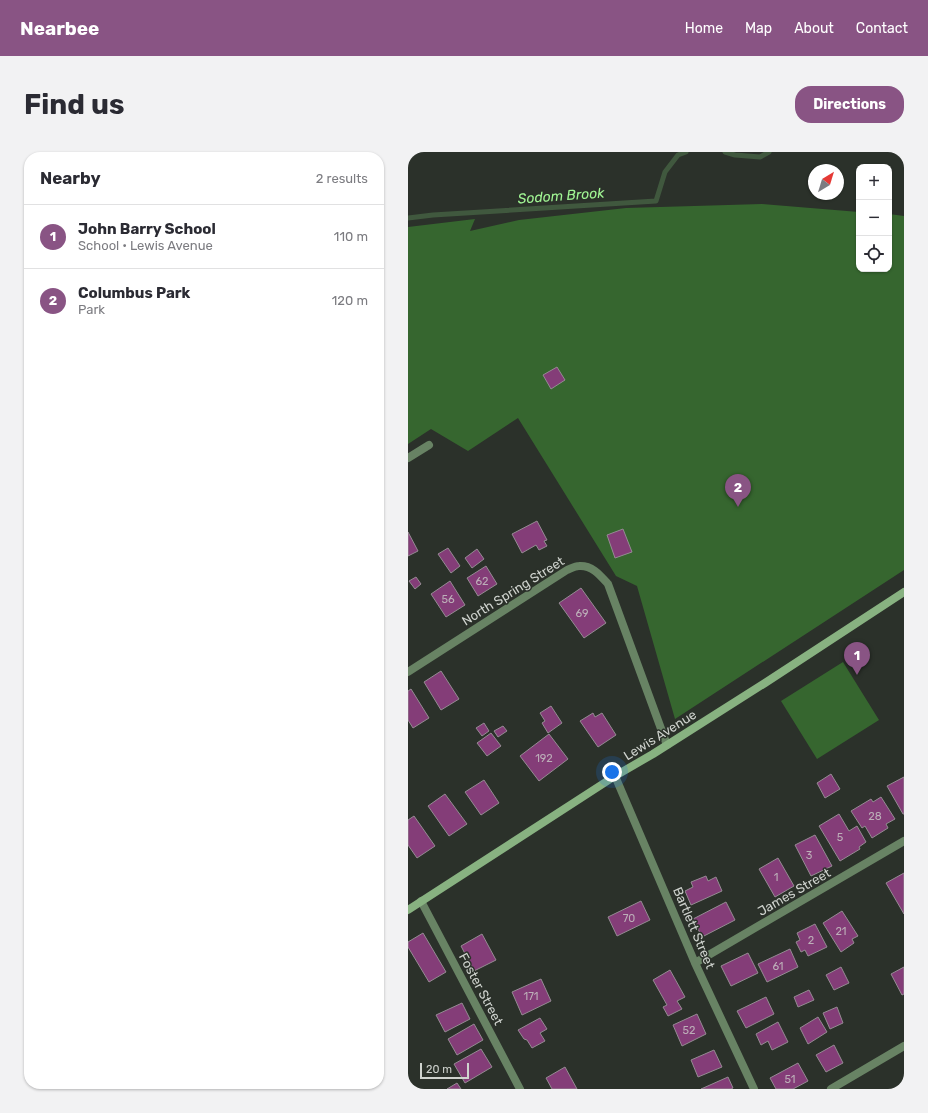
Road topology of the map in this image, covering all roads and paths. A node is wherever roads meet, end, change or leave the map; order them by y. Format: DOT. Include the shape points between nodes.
graph roads {
  1 [pos="428,445"];
  2 [pos="408,458"];
  3 [pos="904,592"];
  4 [pos="408,672"];
  5 [pos="667,745"];
  6 [pos="615,776"];
  7 [pos="904,841"];
  8 [pos="421,901"];
  9 [pos="408,910"];
  10 [pos="695,963"];
  11 [pos="904,1046"];
  12 [pos="520,1089"];
  13 [pos="754,1089"];
  14 [pos="831,1089"];
  1 -- 2 [label="street"];
  3 -- 5 [label="main road, Lewis Avenue"];
  4 -- 5 [label="street, North Spring Street" via="566,570 578,566 590,568 608,584"];
  5 -- 6 [label="main road, Lewis Avenue"];
  6 -- 8 [label="main road, Lewis Avenue"];
  6 -- 10 [label="street, Bartlett Street"];
  7 -- 10 [label="street, James Street"];
  8 -- 9 [label="main road, Lewis Avenue"];
  8 -- 12 [label="street, Foster Street"];
  10 -- 13 [label="street, Bartlett Street"];
  11 -- 14 [label="street"];
}
